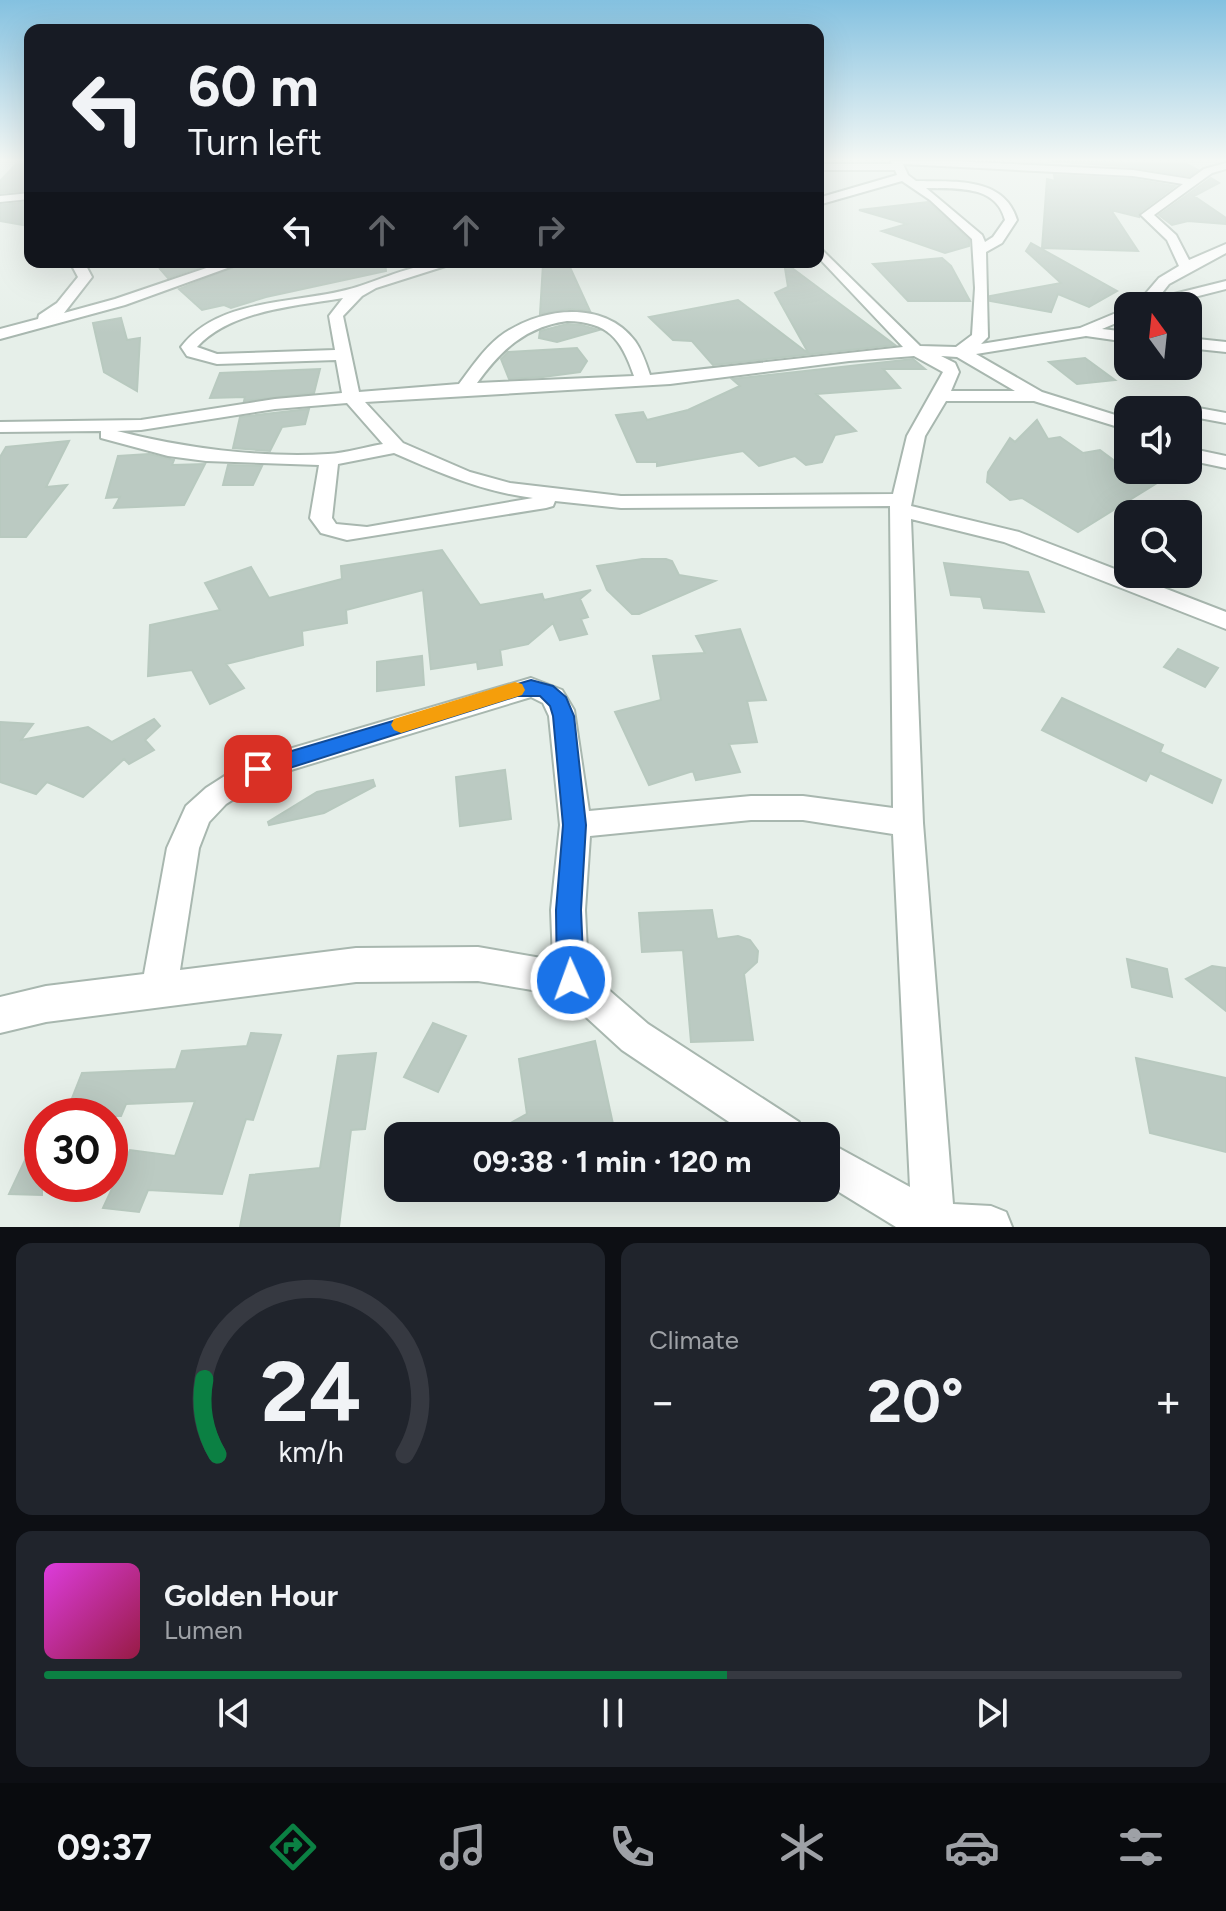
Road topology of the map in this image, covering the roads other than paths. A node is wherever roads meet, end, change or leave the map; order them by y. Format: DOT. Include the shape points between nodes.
graph roads {
  1 [pos="959,218"];
  2 [pos="1011,218"];
  3 [pos="1151,218"];
  4 [pos="1226,248"];
  5 [pos="980,250"];
  6 [pos="824,256"];
  7 [pos="1186,267"];
  8 [pos="80,268"];
  9 [pos="219,268"];
  10 [pos="431,268"];
  11 [pos="1226,285"];
  12 [pos="356,291"];
  13 [pos="1155,292"];
  14 [pos="1197,292"];
  15 [pos="1114,318"];
  16 [pos="16,330"];
  17 [pos="1084,332"];
  18 [pos="0,334"];
  19 [pos="1114,335"];
  20 [pos="1202,344"];
  21 [pos="1226,347"];
  22 [pos="916,351"];
  23 [pos="960,352"];
  24 [pos="342,355"];
  25 [pos="644,381"];
  26 [pos="464,389"];
  27 [pos="940,396"];
  28 [pos="1036,396"];
  29 [pos="352,398"];
  30 [pos="1202,414"];
  31 [pos="1226,418"];
  32 [pos="1114,421"];
  33 [pos="0,427"];
  34 [pos="83,427"];
  35 [pos="396,447"];
  36 [pos="1202,457"];
  37 [pos="329,460"];
  38 [pos="1226,462"];
  39 [pos="572,498"];
  40 [pos="901,505"];
  41 [pos="1226,621"];
  42 [pos="908,823"];
  43 [pos="575,825"];
  44 [pos="571,980"];
  45 [pos="159,992"];
  46 [pos="0,1015"];
  47 [pos="764,1122"];
  48 [pos="840,1170"];
  49 [pos="933,1226"];
  50 [pos="991,1227"];
  1 -- 5 [label="street" via="978,238"];
  2 -- 5 [label="street" via="998,240"];
  3 -- 7 [label="street" via="1172,238"];
  4 -- 7 [label="street"];
  5 -- 23 [label="street" via="985,294 980,337"];
  6 -- 22 [label="street"];
  7 -- 13 [label="street"];
  8 -- 16 [label="street" via="85,277 76,292 52,315"];
  9 -- 16 [label="street"];
  10 -- 12 [label="street"];
  11 -- 14 [label="street"];
  12 -- 24 [label="street" via="336,316"];
  12 -- 24 [label="street" via="236,317 196,334 189,347 202,358 217,359"];
  15 -- 17 [label="street"];
  16 -- 18 [label="street"];
  17 -- 19 [label="street"];
  17 -- 23 [label="street"];
  20 -- 21 [label="street"];
  22 -- 23 [label="street"];
  22 -- 25 [label="street"];
  22 -- 27 [label="street" via="949,366"];
  23 -- 28 [label="street"];
  24 -- 29 [label="street"];
  25 -- 26 [label="street"];
  25 -- 26 [label="street" via="628,342 610,324 579,315 521,329 501,344"];
  26 -- 29 [label="street"];
  27 -- 28 [label="street"];
  27 -- 40 [label="street" via="916,436"];
  28 -- 32 [label="street"];
  29 -- 34 [label="street" via="173,422"];
  29 -- 35 [label="street"];
  30 -- 31 [label="street"];
  33 -- 34 [label="street"];
  34 -- 37 [label="street" via="193,453"];
  35 -- 37 [label="street"];
  35 -- 39 [label="street" via="463,476"];
  36 -- 38 [label="street"];
  37 -- 39 [label="street" via="321,518 332,532 347,534"];
  39 -- 40 [label="street"];
  40 -- 41 [label="street" via="1011,537"];
  40 -- 42 [label="street"];
  42 -- 43 [label="street" via="803,808 751,808"];
  42 -- 49 [label="street"];
  43 -- 44 [label="street" via="568,910"];
  43 -- 45 [label="street" via="559,702 531,687 258,769 197,815 183,848"];
  44 -- 45 [label="street" via="478,964 356,965"];
  44 -- 47 [label="street" via="635,1037"];
  45 -- 46 [label="street" via="46,1004"];
  48 -- 49 [label="street"];
  49 -- 50 [label="street"];
}
